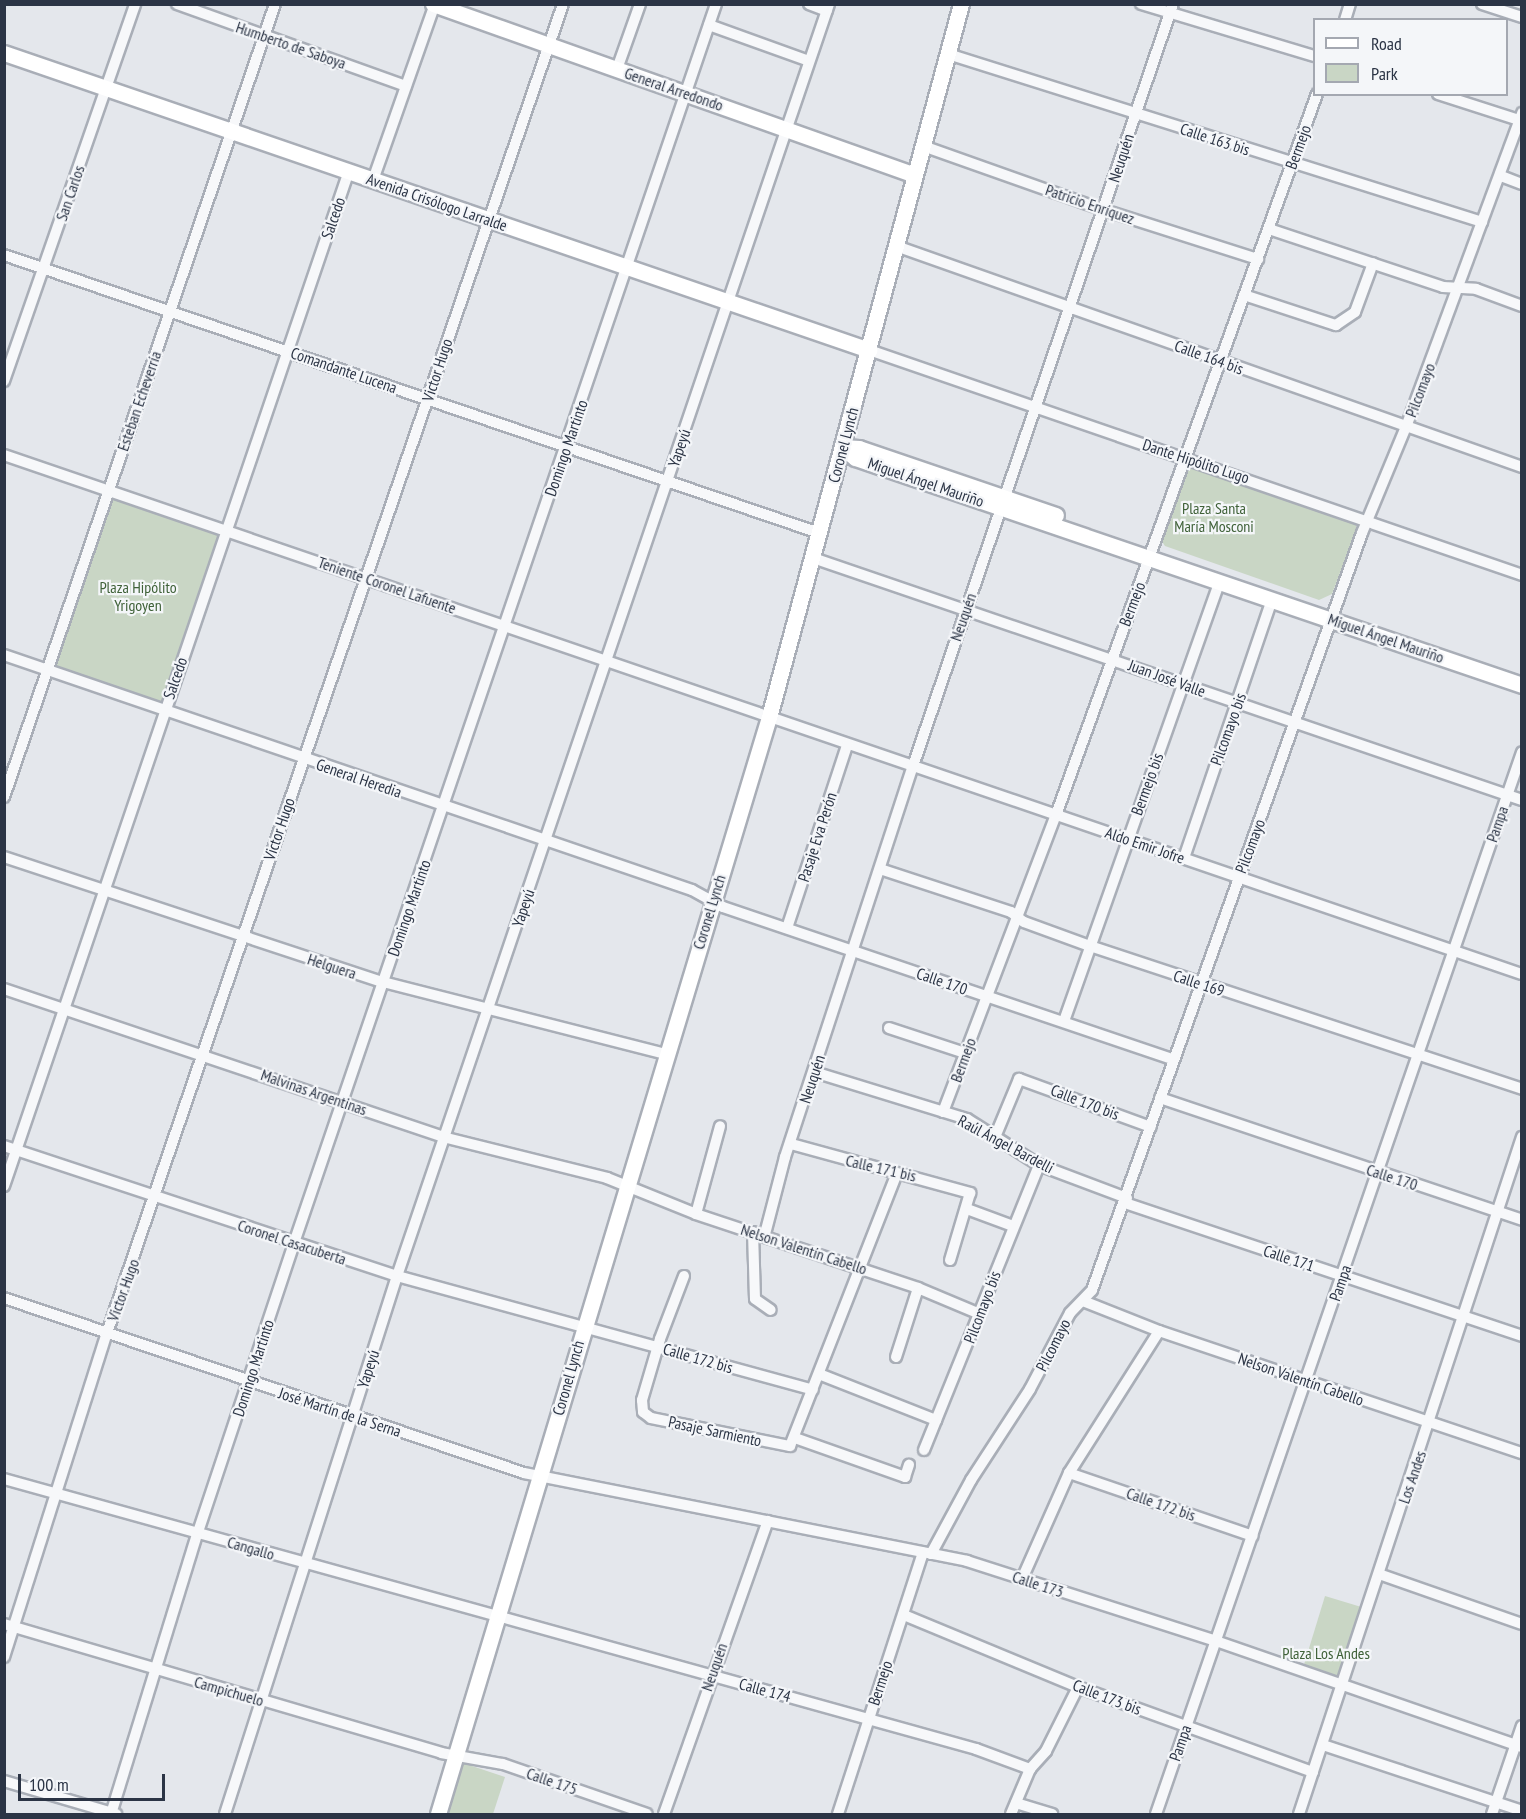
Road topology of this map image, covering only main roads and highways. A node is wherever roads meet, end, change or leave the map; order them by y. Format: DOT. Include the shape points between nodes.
graph roads {
  1 [pos="961,4"];
  2 [pos="435,5"];
  3 [pos="4,53"];
  4 [pos="915,176"];
  5 [pos="869,350"];
  6 [pos="842,447"];
  7 [pos="1151,553"];
  8 [pos="1333,615"];
  9 [pos="1521,675"];
  10 [pos="1521,685"];
  11 [pos="438,1815"];
  1 -- 4 [label="main road, Coronel Lynch"];
  2 -- 4 [label="main road, General Arredondo"];
  3 -- 5 [label="main road, Avenida Crisólogo Larralde"];
  4 -- 5 [label="main road, Coronel Lynch"];
  5 -- 6 [label="main road, Coronel Lynch"];
  6 -- 7 [label="main road, Miguel Ángel Mauriño" via="855,458"];
  6 -- 11 [label="main road, Coronel Lynch" via="769,717"];
  7 -- 8 [label="main road, Miguel Ángel Mauriño"];
  7 -- 8 [label="main road, Miguel Ángel Mauriño" via="1272,599"];
  8 -- 9 [label="main road, Miguel Ángel Mauriño"];
  8 -- 10 [label="main road, Miguel Ángel Mauriño"];
}
